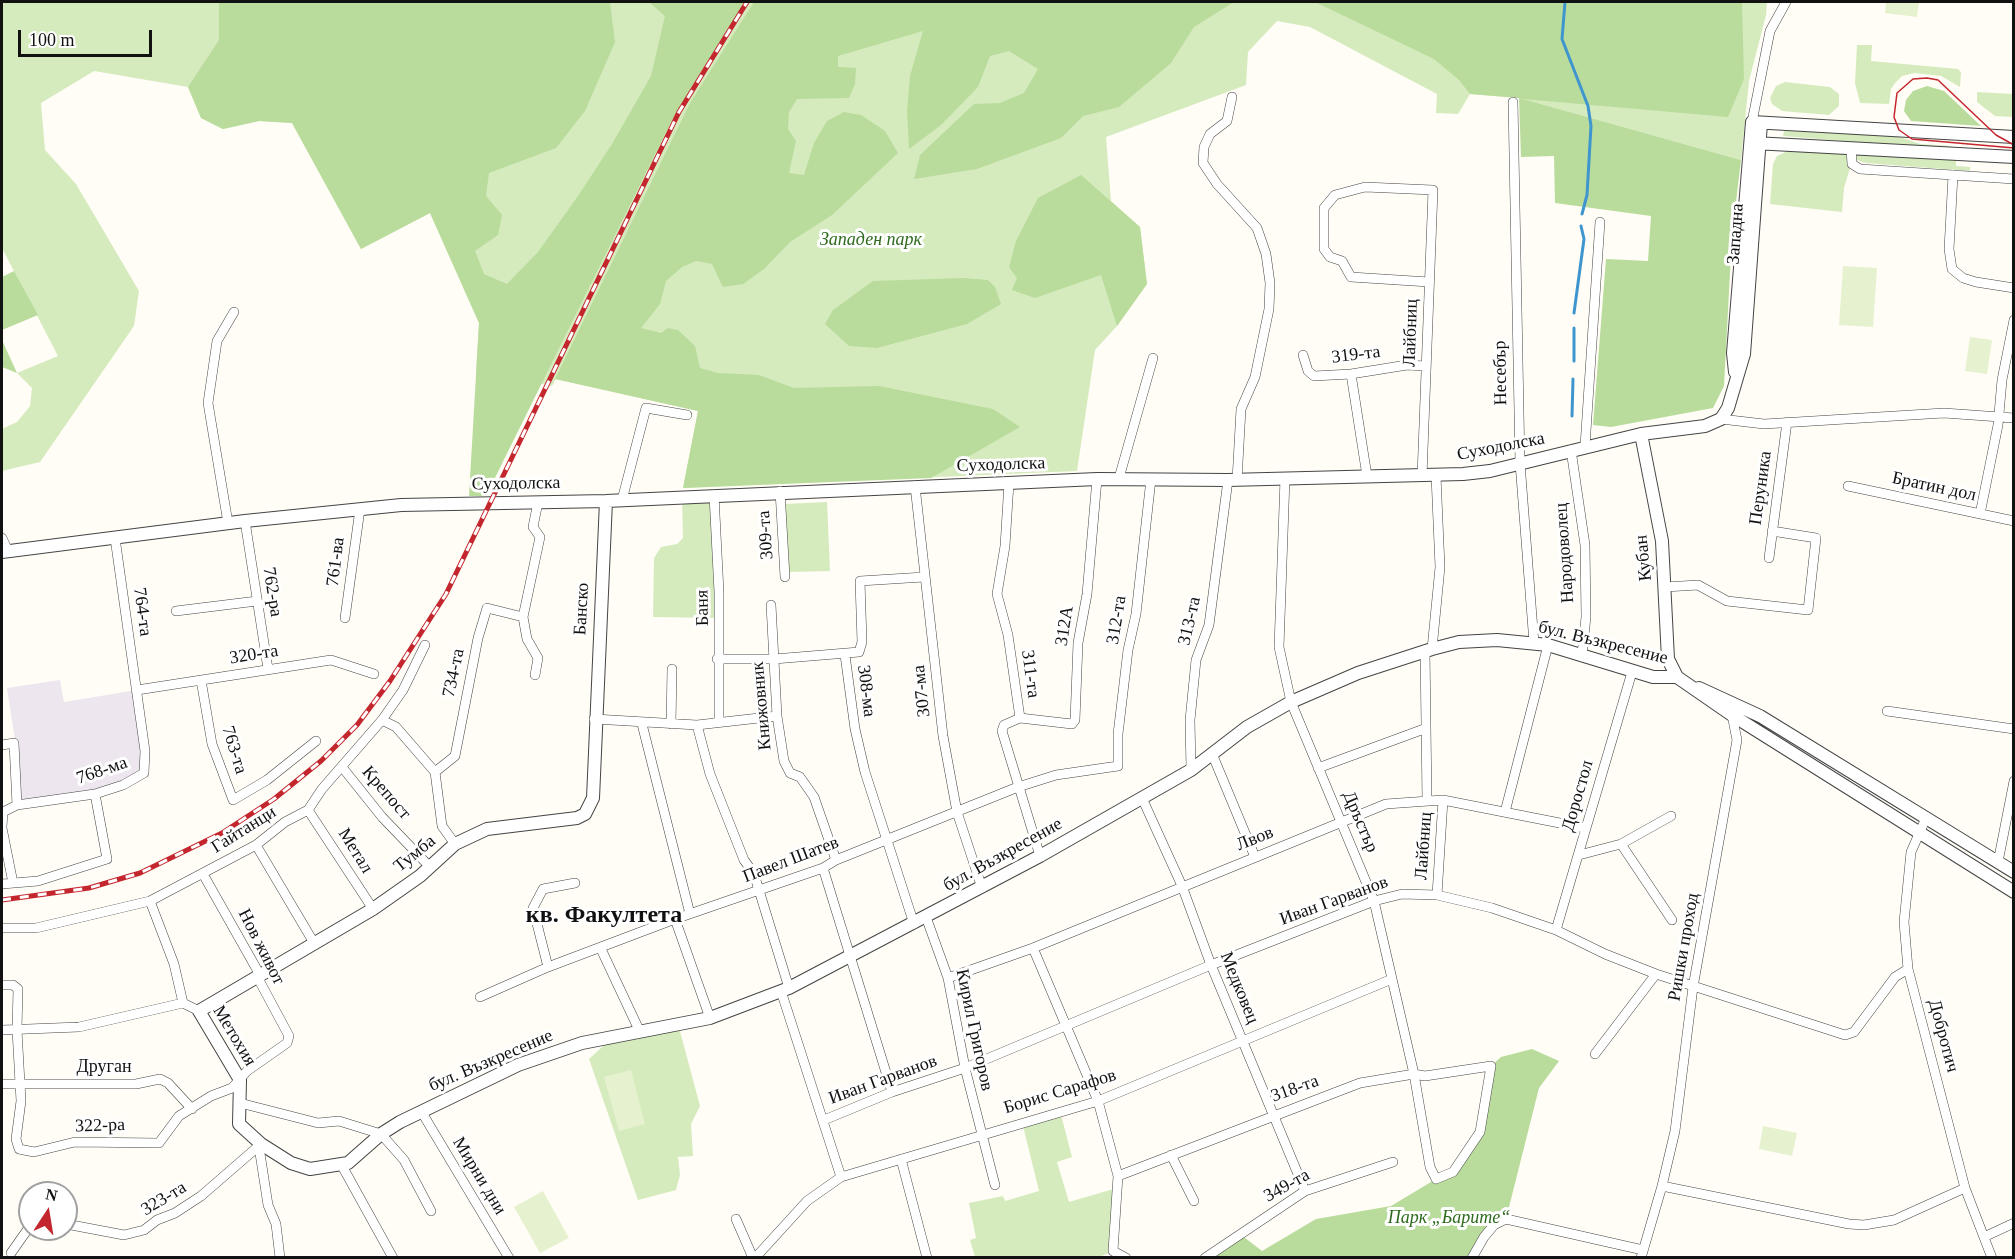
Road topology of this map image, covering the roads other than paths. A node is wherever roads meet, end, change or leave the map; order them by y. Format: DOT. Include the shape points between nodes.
graph roads {
  1 [pos="1786,2"];
  2 [pos="1232,97"];
  3 [pos="1513,102"];
  4 [pos="1757,123"];
  5 [pos="2013,137"];
  6 [pos="1755,143"];
  7 [pos="1851,148"];
  8 [pos="2013,157"];
  9 [pos="1953,175"];
  10 [pos="2013,179"];
  11 [pos="1600,222"];
  12 [pos="1429,282"];
  13 [pos="2013,288"];
  14 [pos="234,312"];
  15 [pos="2013,320"];
  16 [pos="1303,355"];
  17 [pos="1153,358"];
  18 [pos="1426,366"];
  19 [pos="1351,374"];
  20 [pos="687,415"];
  21 [pos="1998,415"];
  22 [pos="2013,418"];
  23 [pos="1721,419"];
  24 [pos="1787,422"];
  25 [pos="1641,434"];
  26 [pos="1586,446"];
  27 [pos="1572,450"];
  28 [pos="1520,464"];
  29 [pos="1367,476"];
  30 [pos="1422,476"];
  31 [pos="1436,476"];
  32 [pos="1119,478"];
  33 [pos="1285,478"];
  34 [pos="1097,479"];
  35 [pos="1151,479"];
  36 [pos="1232,480"];
  37 [pos="1009,483"];
  38 [pos="915,486"];
  39 [pos="1848,486"];
  40 [pos="780,491"];
  41 [pos="714,495"];
  42 [pos="622,500"];
  43 [pos="606,501"];
  44 [pos="538,502"];
  45 [pos="360,509"];
  46 [pos="1980,514"];
  47 [pos="245,521"];
  48 [pos="2013,521"];
  49 [pos="228,523"];
  50 [pos="1772,531"];
  51 [pos="2,538"];
  52 [pos="115,538"];
  53 [pos="5,552"];
  54 [pos="1769,558"];
  55 [pos="785,577"];
  56 [pos="924,577"];
  57 [pos="1665,587"];
  58 [pos="257,601"];
  59 [pos="771,605"];
  60 [pos="176,610"];
  61 [pos="523,617"];
  62 [pos="345,618"];
  63 [pos="1534,643"];
  64 [pos="425,645"];
  65 [pos="1548,645"];
  66 [pos="1429,650"];
  67 [pos="845,654"];
  68 [pos="1582,654"];
  69 [pos="717,659"];
  70 [pos="774,659"];
  71 [pos="268,669"];
  72 [pos="672,669"];
  73 [pos="1632,672"];
  74 [pos="374,674"];
  75 [pos="535,675"];
  76 [pos="201,680"];
  77 [pos="1682,680"];
  78 [pos="137,690"];
  79 [pos="1291,702"];
  80 [pos="1887,711"];
  81 [pos="1732,715"];
  82 [pos="777,716"];
  83 [pos="1020,718"];
  84 [pos="594,719"];
  85 [pos="382,720"];
  86 [pos="719,721"];
  87 [pos="642,724"];
  88 [pos="671,724"];
  89 [pos="697,725"];
  90 [pos="1424,729"];
  91 [pos="2013,729"];
  92 [pos="316,741"];
  93 [pos="2,745"];
  94 [pos="1213,756"];
  95 [pos="342,766"];
  96 [pos="1118,766"];
  97 [pos="1318,768"];
  98 [pos="1191,770"];
  99 [pos="435,772"];
  100 [pos="2013,781"];
  101 [pos="1018,787"];
  102 [pos="95,794"];
  103 [pos="1142,798"];
  104 [pos="1443,800"];
  105 [pos="1427,801"];
  106 [pos="17,805"];
  107 [pos="308,810"];
  108 [pos="957,812"];
  109 [pos="1505,812"];
  110 [pos="1671,816"];
  111 [pos="1926,818"];
  112 [pos="1343,822"];
  113 [pos="2,828"];
  114 [pos="1585,828"];
  115 [pos="1919,832"];
  116 [pos="886,841"];
  117 [pos="455,844"];
  118 [pos="1621,844"];
  119 [pos="256,845"];
  120 [pos="1579,855"];
  121 [pos="1040,856"];
  122 [pos="1254,857"];
  123 [pos="836,860"];
  124 [pos="1998,862"];
  125 [pos="430,867"];
  126 [pos="823,868"];
  127 [pos="2013,872"];
  128 [pos="203,874"];
  129 [pos="13,883"];
  130 [pos="575,883"];
  131 [pos="2,884"];
  132 [pos="1182,886"];
  133 [pos="982,888"];
  134 [pos="759,891"];
  135 [pos="2013,892"];
  136 [pos="1437,895"];
  137 [pos="150,901"];
  138 [pos="1374,902"];
  139 [pos="373,909"];
  140 [pos="690,914"];
  141 [pos="926,917"];
  142 [pos="675,919"];
  143 [pos="1672,920"];
  144 [pos="914,924"];
  145 [pos="2,928"];
  146 [pos="1556,930"];
  147 [pos="314,943"];
  148 [pos="1033,948"];
  149 [pos="601,949"];
  150 [pos="852,957"];
  151 [pos="1211,965"];
  152 [pos="548,967"];
  153 [pos="1908,969"];
  154 [pos="1656,974"];
  155 [pos="260,975"];
  156 [pos="948,978"];
  157 [pos="1392,979"];
  158 [pos="2,985"];
  159 [pos="1693,987"];
  160 [pos="785,990"];
  161 [pos="480,997"];
  162 [pos="183,1003"];
  163 [pos="199,1011"];
  164 [pos="710,1017"];
  165 [pos="1068,1027"];
  166 [pos="2,1030"];
  167 [pos="17,1030"];
  168 [pos="640,1032"];
  169 [pos="1243,1041"];
  170 [pos="1595,1054"];
  171 [pos="965,1068"];
  172 [pos="1414,1074"];
  173 [pos="240,1080"];
  174 [pos="2,1084"];
  175 [pos="20,1084"];
  176 [pos="892,1092"];
  177 [pos="1098,1101"];
  178 [pos="240,1103"];
  179 [pos="192,1109"];
  180 [pos="421,1111"];
  181 [pos="1274,1114"];
  182 [pos="824,1120"];
  183 [pos="980,1133"];
  184 [pos="381,1134"];
  185 [pos="260,1146"];
  186 [pos="1171,1155"];
  187 [pos="901,1159"];
  188 [pos="1393,1162"];
  189 [pos="341,1164"];
  190 [pos="1118,1176"];
  191 [pos="841,1177"];
  192 [pos="1436,1179"];
  193 [pos="995,1185"];
  194 [pos="1662,1186"];
  195 [pos="1965,1188"];
  196 [pos="1305,1191"];
  197 [pos="1194,1201"];
  198 [pos="431,1210"];
  199 [pos="736,1219"];
  200 [pos="2013,1222"];
  201 [pos="78,1226"];
  202 [pos="1984,1237"];
  203 [pos="19,1241"];
  204 [pos="11,1253"];
  205 [pos="1642,1254"];
  206 [pos="279,1257"];
  207 [pos="393,1257"];
  208 [pos="509,1257"];
  209 [pos="754,1257"];
  210 [pos="927,1257"];
  211 [pos="1126,1257"];
  212 [pos="1205,1257"];
  213 [pos="1472,1257"];
  214 [pos="1992,1257"];
  1 -- 4 [label="street, Западна" via="1770,31 1757,93"];
  2 -- 36 [label="street, 313-та" via="1227,121 1210,134 1204,147 1203,163 1216,184 1257,228 1270,283 1269,309 1255,377 1241,409"];
  3 -- 28 [label="street, Несебър"];
  4 -- 5 [label="street"];
  4 -- 6 [label="street, Западна"];
  6 -- 7 [label="street"];
  6 -- 23 [label="street, Западна" via="1733,353 1736,376"];
  7 -- 8 [label="street"];
  7 -- 9 [label="street" via="1852,164 1860,169"];
  9 -- 10 [label="street"];
  9 -- 13 [label="street" via="1949,249 1952,268 1976,282"];
  11 -- 26 [label="street"];
  12 -- 12 [label="street, Лайбниц" via="1351,277 1342,261 1330,257 1324,249 1324,208 1335,195 1365,187 1433,190"];
  12 -- 18 [label="street, Лайбниц"];
  14 -- 49 [label="street" via="217,341 208,403"];
  15 -- 21 [label="street"];
  16 -- 19 [label="street, 319-та" via="1314,376"];
  17 -- 32 [label="street"];
  18 -- 19 [label="street, 319-та" via="1407,365"];
  18 -- 30 [label="street, Лайбниц"];
  19 -- 29 [label="street"];
  20 -- 42 [label="street" via="646,408"];
  21 -- 22 [label="street, Суходолска"];
  21 -- 24 [label="street, Суходолска" via="1944,413"];
  21 -- 46 [label="street"];
  23 -- 24 [label="street, Суходолска" via="1764,424"];
  23 -- 25 [label="street, Суходолска" via="1705,426"];
  24 -- 50 [label="street, Перуника"];
  25 -- 26 [label="street, Суходолска"];
  25 -- 57 [label="street, Кубан" via="1662,541"];
  26 -- 27 [label="street, Суходолска"];
  27 -- 28 [label="street, Суходолска"];
  27 -- 68 [label="street, Народоволец" via="1585,545"];
  28 -- 31 [label="street, Суходолска"];
  28 -- 63 [label="street, Несебър"];
  29 -- 30 [label="street, Суходолска"];
  29 -- 33 [label="street, Суходолска"];
  30 -- 31 [label="street, Суходолска"];
  31 -- 66 [label="street, Лайбниц" via="1440,567"];
  32 -- 34 [label="street, Суходолска"];
  32 -- 35 [label="street, Суходолска"];
  33 -- 36 [label="street, Суходолска"];
  33 -- 79 [label="street, Дръстър" via="1279,647"];
  34 -- 37 [label="street, Суходолска"];
  34 -- 83 [label="street, 312А" via="1087,594 1078,643 1076,720 1072,724"];
  35 -- 36 [label="street, Суходолска"];
  35 -- 96 [label="street, 312-та" via="1118,734"];
  36 -- 98 [label="street, 313-та" via="1209,625 1196,660 1190,720"];
  37 -- 38 [label="street, Суходолска"];
  37 -- 83 [label="street, 311-та" via="997,594 1008,635"];
  38 -- 40 [label="street, Суходолска"];
  38 -- 56 [label="street, 307-ма"];
  39 -- 46 [label="street, Братин дол"];
  40 -- 41 [label="street, Суходолска"];
  40 -- 55 [label="street, 309-та"];
  41 -- 42 [label="street, Суходолска"];
  41 -- 69 [label="street, Баня"];
  42 -- 43 [label="street, Суходолска"];
  43 -- 44 [label="street, Суходолска"];
  43 -- 84 [label="street, Банско"];
  44 -- 45 [label="street, Суходолска"];
  44 -- 61 [label="street" via="533,527 540,537"];
  45 -- 47 [label="street, Суходолска"];
  45 -- 62 [label="street, 761-ва"];
  46 -- 48 [label="street, Братин дол"];
  47 -- 49 [label="street, Суходолска"];
  47 -- 58 [label="street, 762-ра"];
  49 -- 52 [label="street, Суходолска"];
  50 -- 54 [label="street, Перуника"];
  50 -- 57 [label="street" via="1816,538 1808,610 1727,602 1698,585"];
  51 -- 53 [label="street"];
  52 -- 53 [label="street, Суходолска"];
  52 -- 78 [label="street, 764-та"];
  56 -- 67 [label="street, 308-ма" via="860,581 862,642 859,652"];
  56 -- 108 [label="street, 307-ма" via="943,736"];
  57 -- 77 [label="street, Кубан" via="1668,659"];
  58 -- 60 [label="street"];
  58 -- 71 [label="street, 762-ра"];
  59 -- 70 [label="street, Книжовник"];
  61 -- 75 [label="street" via="527,639 538,658"];
  61 -- 99 [label="street, 734-та" via="488,608 478,638 455,756"];
  63 -- 65 [label="street, бул. Възкресение"];
  63 -- 66 [label="street, бул. Възкресение" via="1478,641"];
  64 -- 85 [label="street, Гайтанци" via="403,690"];
  65 -- 68 [label="street, бул. Възкресение"];
  65 -- 109 [label="street"];
  66 -- 79 [label="street, бул. Възкресение" via="1358,673"];
  66 -- 90 [label="street, Лайбниц"];
  67 -- 70 [label="street"];
  67 -- 116 [label="street, 308-ма" via="855,729"];
  68 -- 73 [label="street, бул. Възкресение"];
  69 -- 70 [label="street"];
  69 -- 86 [label="street, Баня"];
  70 -- 82 [label="street, Книжовник"];
  71 -- 74 [label="street, 320-та" via="332,660"];
  71 -- 76 [label="street, 320-та"];
  72 -- 88 [label="street"];
  73 -- 77 [label="street, бул. Възкресение"];
  73 -- 114 [label="street, Доростол"];
  76 -- 78 [label="street, 320-та"];
  76 -- 92 [label="street, 763-та" via="212,744 233,800 267,780"];
  77 -- 81 [label="street, бул. Възкресение"];
  77 -- 111 [label="street, бул. Възкресение" via="1760,716"];
  78 -- 102 [label="street, 768-ма" via="144,773"];
  79 -- 94 [label="street, бул. Възкресение" via="1247,728"];
  79 -- 97 [label="street, Дръстър"];
  80 -- 91 [label="street"];
  81 -- 115 [label="street, бул. Възкресение"];
  81 -- 159 [label="street, Ришки проход" via="1737,740"];
  82 -- 86 [label="street"];
  82 -- 123 [label="street, Книжовник" via="784,761 790,773 800,777 814,797"];
  83 -- 101 [label="street, 311-та" via="1004,725 1002,731"];
  84 -- 87 [label="street"];
  84 -- 117 [label="street, Тумба" via="593,798 585,814 487,829"];
  85 -- 95 [label="street, Гайтанци"];
  85 -- 99 [label="street" via="396,727"];
  86 -- 89 [label="street"];
  87 -- 88 [label="street"];
  87 -- 140 [label="street"];
  88 -- 89 [label="street"];
  89 -- 134 [label="street" via="710,774"];
  90 -- 97 [label="street"];
  90 -- 105 [label="street, Лайбниц"];
  93 -- 106 [label="street" via="14,743"];
  94 -- 98 [label="street, бул. Възкресение"];
  94 -- 122 [label="street"];
  95 -- 107 [label="street, Гайтанци"];
  95 -- 125 [label="street, Крепост" via="382,817"];
  96 -- 101 [label="street, Павел Шатев" via="1056,775"];
  97 -- 112 [label="street, Дръстър"];
  98 -- 103 [label="street, бул. Възкресение"];
  99 -- 117 [label="street" via="442,826"];
  100 -- 124 [label="street"];
  101 -- 108 [label="street, Павел Шатев"];
  101 -- 121 [label="street, 311-та"];
  102 -- 106 [label="street, 768-ма"];
  102 -- 129 [label="street" via="107,859 47,878"];
  103 -- 121 [label="street, бул. Възкресение"];
  103 -- 132 [label="street, Медковец"];
  104 -- 105 [label="street, Лвов"];
  104 -- 109 [label="street, Лвов"];
  104 -- 136 [label="street, Лайбниц"];
  105 -- 112 [label="street, Лвов" via="1386,804"];
  106 -- 113 [label="street" via="3,812"];
  107 -- 119 [label="street, Гайтанци"];
  107 -- 139 [label="street, Метал"];
  108 -- 116 [label="street, Павел Шатев"];
  108 -- 133 [label="street, 307-ма"];
  109 -- 114 [label="street, Лвов"];
  110 -- 118 [label="street"];
  111 -- 115 [label="street, Добротич"];
  111 -- 124 [label="street, бул. Възкресение"];
  112 -- 122 [label="street, Лвов"];
  112 -- 138 [label="street, Дръстър"];
  113 -- 129 [label="street"];
  114 -- 120 [label="street, Доростол"];
  115 -- 135 [label="street, бул. Възкресение"];
  115 -- 153 [label="street, Добротич" via="1911,852 1904,922"];
  116 -- 123 [label="street, Павел Шатев"];
  116 -- 144 [label="street"];
  117 -- 125 [label="street, Тумба"];
  118 -- 120 [label="street"];
  118 -- 143 [label="street"];
  119 -- 128 [label="street, Гайтанци"];
  119 -- 147 [label="street"];
  120 -- 146 [label="street, Доростол"];
  121 -- 133 [label="street, бул. Възкресение"];
  122 -- 132 [label="street, Лвов"];
  123 -- 126 [label="street, Павел Шатев"];
  124 -- 127 [label="street, бул. Възкресение"];
  125 -- 139 [label="street, Тумба"];
  126 -- 134 [label="street, Павел Шатев"];
  126 -- 150 [label="street"];
  128 -- 137 [label="street, Гайтанци"];
  128 -- 155 [label="street, Нов живот"];
  129 -- 131 [label="street"];
  130 -- 152 [label="street" via="543,889 533,908"];
  132 -- 148 [label="street, Лвов"];
  132 -- 151 [label="street, Медковец"];
  133 -- 141 [label="street, бул. Възкресение"];
  134 -- 140 [label="street, Павел Шатев"];
  134 -- 160 [label="street"];
  136 -- 138 [label="street, Иван Гарванов" via="1402,894"];
  136 -- 146 [label="street, Иван Гарванов" via="1492,908"];
  137 -- 145 [label="street, Гайтанци" via="36,928"];
  137 -- 162 [label="street, Метохия" via="174,964"];
  138 -- 151 [label="street, Иван Гарванов"];
  138 -- 157 [label="street, Дръстър"];
  139 -- 147 [label="street, Тумба"];
  140 -- 142 [label="street, Павел Шатев"];
  141 -- 144 [label="street, бул. Възкресение"];
  141 -- 156 [label="street, Кирил Григоров"];
  142 -- 149 [label="street, Павел Шатев"];
  142 -- 164 [label="street"];
  144 -- 150 [label="street, бул. Възкресение"];
  146 -- 154 [label="street, Иван Гарванов"];
  147 -- 155 [label="street, Тумба"];
  148 -- 156 [label="street, Лвов"];
  148 -- 165 [label="street"];
  149 -- 152 [label="street, Павел Шатев"];
  149 -- 168 [label="street"];
  150 -- 160 [label="street, бул. Възкресение"];
  150 -- 176 [label="street"];
  151 -- 165 [label="street, Иван Гарванов"];
  151 -- 169 [label="street, Медковец"];
  152 -- 161 [label="street, Павел Шатев"];
  153 -- 159 [label="street, Иван Гарванов" via="1895,977 1848,1035"];
  153 -- 195 [label="street, Добротич"];
  154 -- 159 [label="street, Иван Гарванов"];
  154 -- 170 [label="street"];
  155 -- 163 [label="street, Тумба"];
  155 -- 173 [label="street, Нов живот" via="260,982 289,1036 287,1043"];
  156 -- 171 [label="street, Кирил Григоров"];
  157 -- 169 [label="street, Борис Сарафов"];
  157 -- 172 [label="street, Дръстър"];
  158 -- 167 [label="street" via="18,989"];
  159 -- 194 [label="street, Ришки проход" via="1675,1131"];
  160 -- 164 [label="street, бул. Възкресение"];
  160 -- 182 [label="street"];
  162 -- 163 [label="street, Метохия"];
  162 -- 167 [label="street" via="80,1027"];
  163 -- 173 [label="street, Метохия"];
  164 -- 168 [label="street, бул. Възкресение"];
  165 -- 171 [label="street, Иван Гарванов"];
  165 -- 177 [label="street"];
  166 -- 167 [label="street"];
  167 -- 175 [label="street"];
  168 -- 180 [label="street, бул. Възкресение" via="582,1043 518,1065"];
  169 -- 177 [label="street, Борис Сарафов"];
  169 -- 181 [label="street, Медковец"];
  171 -- 176 [label="street, Иван Гарванов"];
  171 -- 183 [label="street, Кирил Григоров"];
  172 -- 181 [label="street, 318-та" via="1360,1083"];
  172 -- 192 [label="street, Дръстър" via="1430,1167"];
  172 -- 192 [label="street, 318-та" via="1425,1076 1491,1066 1480,1132 1453,1172"];
  173 -- 178 [label="street, Метохия"];
  173 -- 179 [label="street"];
  174 -- 175 [label="street, Друган"];
  175 -- 179 [label="street, Друган" via="136,1084 160,1079"];
  175 -- 179 [label="street, 322-ра" via="16,1139 19,1149 34,1152 75,1142 159,1143 179,1116"];
  176 -- 182 [label="street, Иван Гарванов"];
  177 -- 183 [label="street, Борис Сарафов"];
  177 -- 190 [label="street"];
  178 -- 184 [label="street" via="318,1123 339,1121"];
  178 -- 185 [label="street, Метохия" via="239,1124"];
  180 -- 184 [label="street, бул. Възкресение"];
  180 -- 208 [label="street, Мирни дни"];
  181 -- 186 [label="street, 318-та"];
  181 -- 196 [label="street, Медковец"];
  182 -- 191 [label="street"];
  183 -- 187 [label="street, Борис Сарафов"];
  183 -- 193 [label="street, Кирил Григоров"];
  184 -- 189 [label="street, бул. Възкресение" via="348,1163"];
  184 -- 198 [label="street" via="404,1160"];
  185 -- 189 [label="street, Метохия" via="310,1169"];
  185 -- 201 [label="street, 323-та" via="201,1196 144,1230 124,1235"];
  185 -- 206 [label="street"];
  186 -- 190 [label="street, 318-та"];
  186 -- 197 [label="street"];
  187 -- 191 [label="street, Борис Сарафов"];
  187 -- 210 [label="street"];
  188 -- 196 [label="street, 349-та"];
  189 -- 207 [label="street"];
  190 -- 211 [label="street" via="1113,1251"];
  191 -- 209 [label="street, Борис Сарафов" via="807,1201"];
  194 -- 195 [label="street" via="1849,1224 1894,1221"];
  194 -- 205 [label="street, Ришки проход"];
  195 -- 202 [label="street, Добротич"];
  196 -- 212 [label="street, 349-та"];
  199 -- 209 [label="street"];
  200 -- 202 [label="street"];
  202 -- 214 [label="street, Добротич"];
  203 -- 204 [label="street"];
  205 -- 213 [label="street" via="1506,1219 1484,1237"];
}
